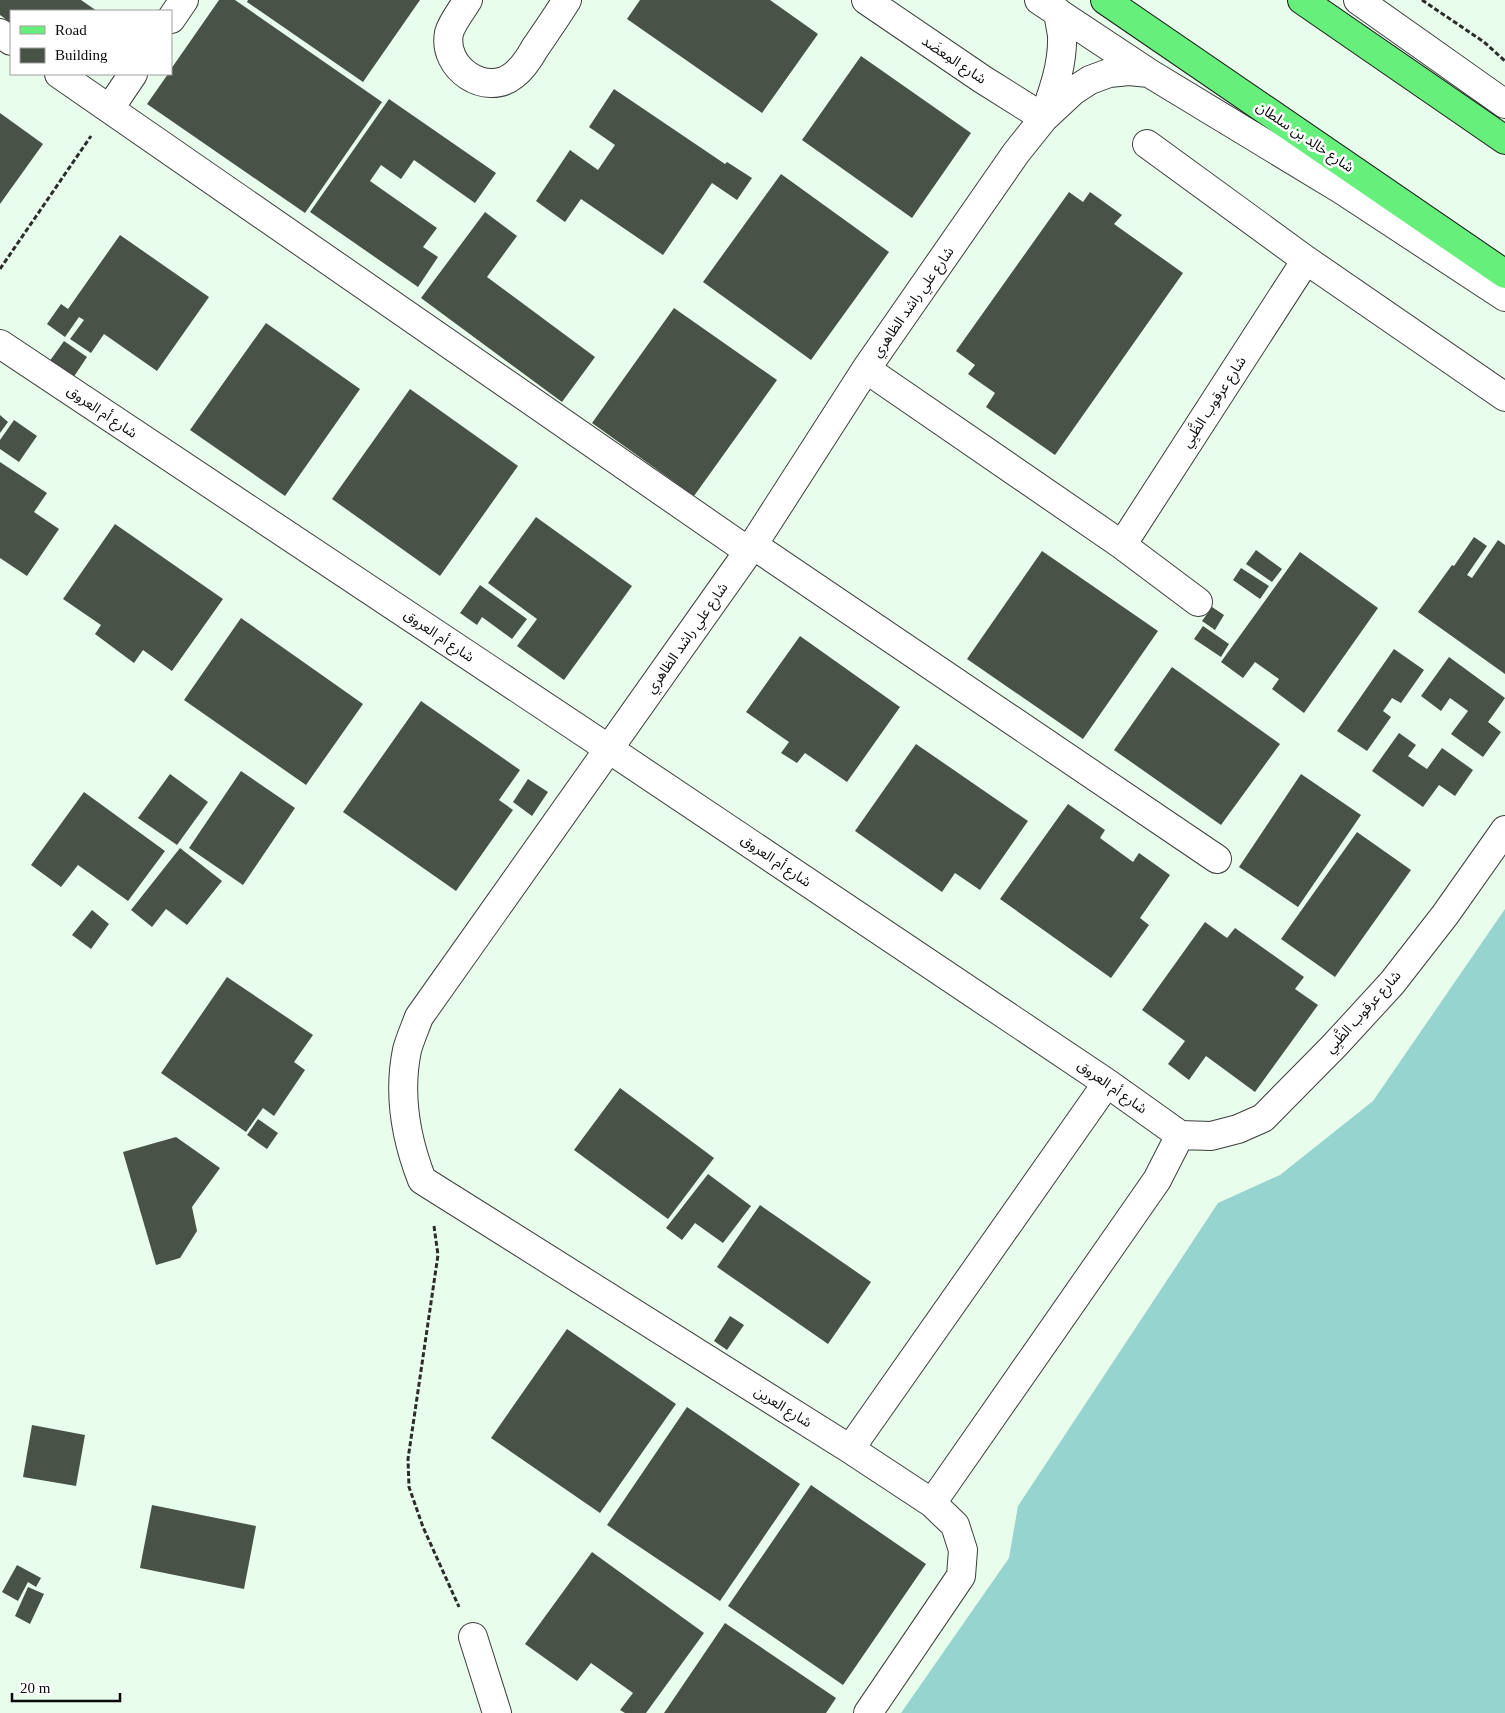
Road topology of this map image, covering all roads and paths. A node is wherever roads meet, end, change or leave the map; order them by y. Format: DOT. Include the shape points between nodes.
graph roads {
  1 [pos="184,0"];
  2 [pos="468,0"];
  3 [pos="567,0"];
  4 [pos="866,0"];
  5 [pos="1105,0"];
  6 [pos="1302,0"];
  7 [pos="1358,0"];
  8 [pos="1422,0"];
  9 [pos="1048,6"];
  10 [pos="172,18"];
  11 [pos="1505,61"];
  12 [pos="1149,73"];
  13 [pos="61,75"];
  14 [pos="132,75"];
  15 [pos="1505,104"];
  16 [pos="110,108"];
  17 [pos="1044,118"];
  18 [pos="1505,140"];
  19 [pos="1147,144"];
  20 [pos="1306,260"];
  21 [pos="0,270"];
  22 [pos="1505,274"];
  23 [pos="1505,297"];
  24 [pos="0,344"];
  25 [pos="866,369"];
  26 [pos="1505,397"];
  27 [pos="1122,545"];
  28 [pos="751,548"];
  29 [pos="1198,602"];
  30 [pos="609,749"];
  31 [pos="1505,830"];
  32 [pos="1217,858"];
  33 [pos="1107,1083"];
  34 [pos="1180,1135"];
  35 [pos="422,1180"];
  36 [pos="850,1449"];
  37 [pos="932,1503"];
  38 [pos="473,1637"];
  39 [pos="497,1713"];
  40 [pos="868,1713"];
  1 -- 10 [label="street"];
  2 -- 3 [label="street" via="449,33 450,53 460,70 476,81 496,83 514,76 527,61"];
  4 -- 17 [label="street, شارع المِعضَد"];
  5 -- 22 [label="main road, شارع خالِد بن سلطان"];
  6 -- 18 [label="main road"];
  7 -- 15 [label="street"];
  8 -- 11 [label="path" via="1484,42"];
  9 -- 12 [label="street"];
  9 -- 17 [label="street" via="1062,35 1061,59"];
  12 -- 17 [label="street" via="1115,72 1090,80"];
  12 -- 23 [label="street" via="1342,190"];
  13 -- 16 [label="street"];
  14 -- 16 [label="street"];
  16 -- 21 [label="path"];
  16 -- 28 [label="street"];
  17 -- 25 [label="street, شارع علي راشد الظاهري" via="1016,153"];
  19 -- 20 [label="street"];
  20 -- 26 [label="street"];
  20 -- 27 [label="street, شارع عرقوب الظَّبِي"];
  24 -- 30 [label="street, شارع أم العروق"];
  25 -- 27 [label="street"];
  25 -- 28 [label="street, شارع علي راشد الظاهري"];
  27 -- 29 [label="street"];
  28 -- 30 [label="street, شارع علي راشد الظاهري"];
  28 -- 32 [label="street"];
  30 -- 33 [label="street, شارع أم العروق"];
  30 -- 35 [label="street, شارع علي راشد الظاهري" via="419,1017 408,1050 404,1084 406,1129"];
  31 -- 34 [label="street, شارع عرقوب الظَّبِي" via="1392,983 1263,1118 1212,1136"];
  33 -- 34 [label="street, شارع أم العروق"];
  33 -- 36 [label="street"];
  34 -- 37 [label="street" via="1157,1180"];
  35 -- 36 [label="street, شارع العرين"];
  35 -- 38 [label="path" via="438,1256 408,1459 409,1487 423,1527"];
  36 -- 37 [label="street, شارع العرين"];
  37 -- 40 [label="street, شارع العرين" via="955,1526 964,1550 961,1576"];
  38 -- 39 [label="street"];
}
